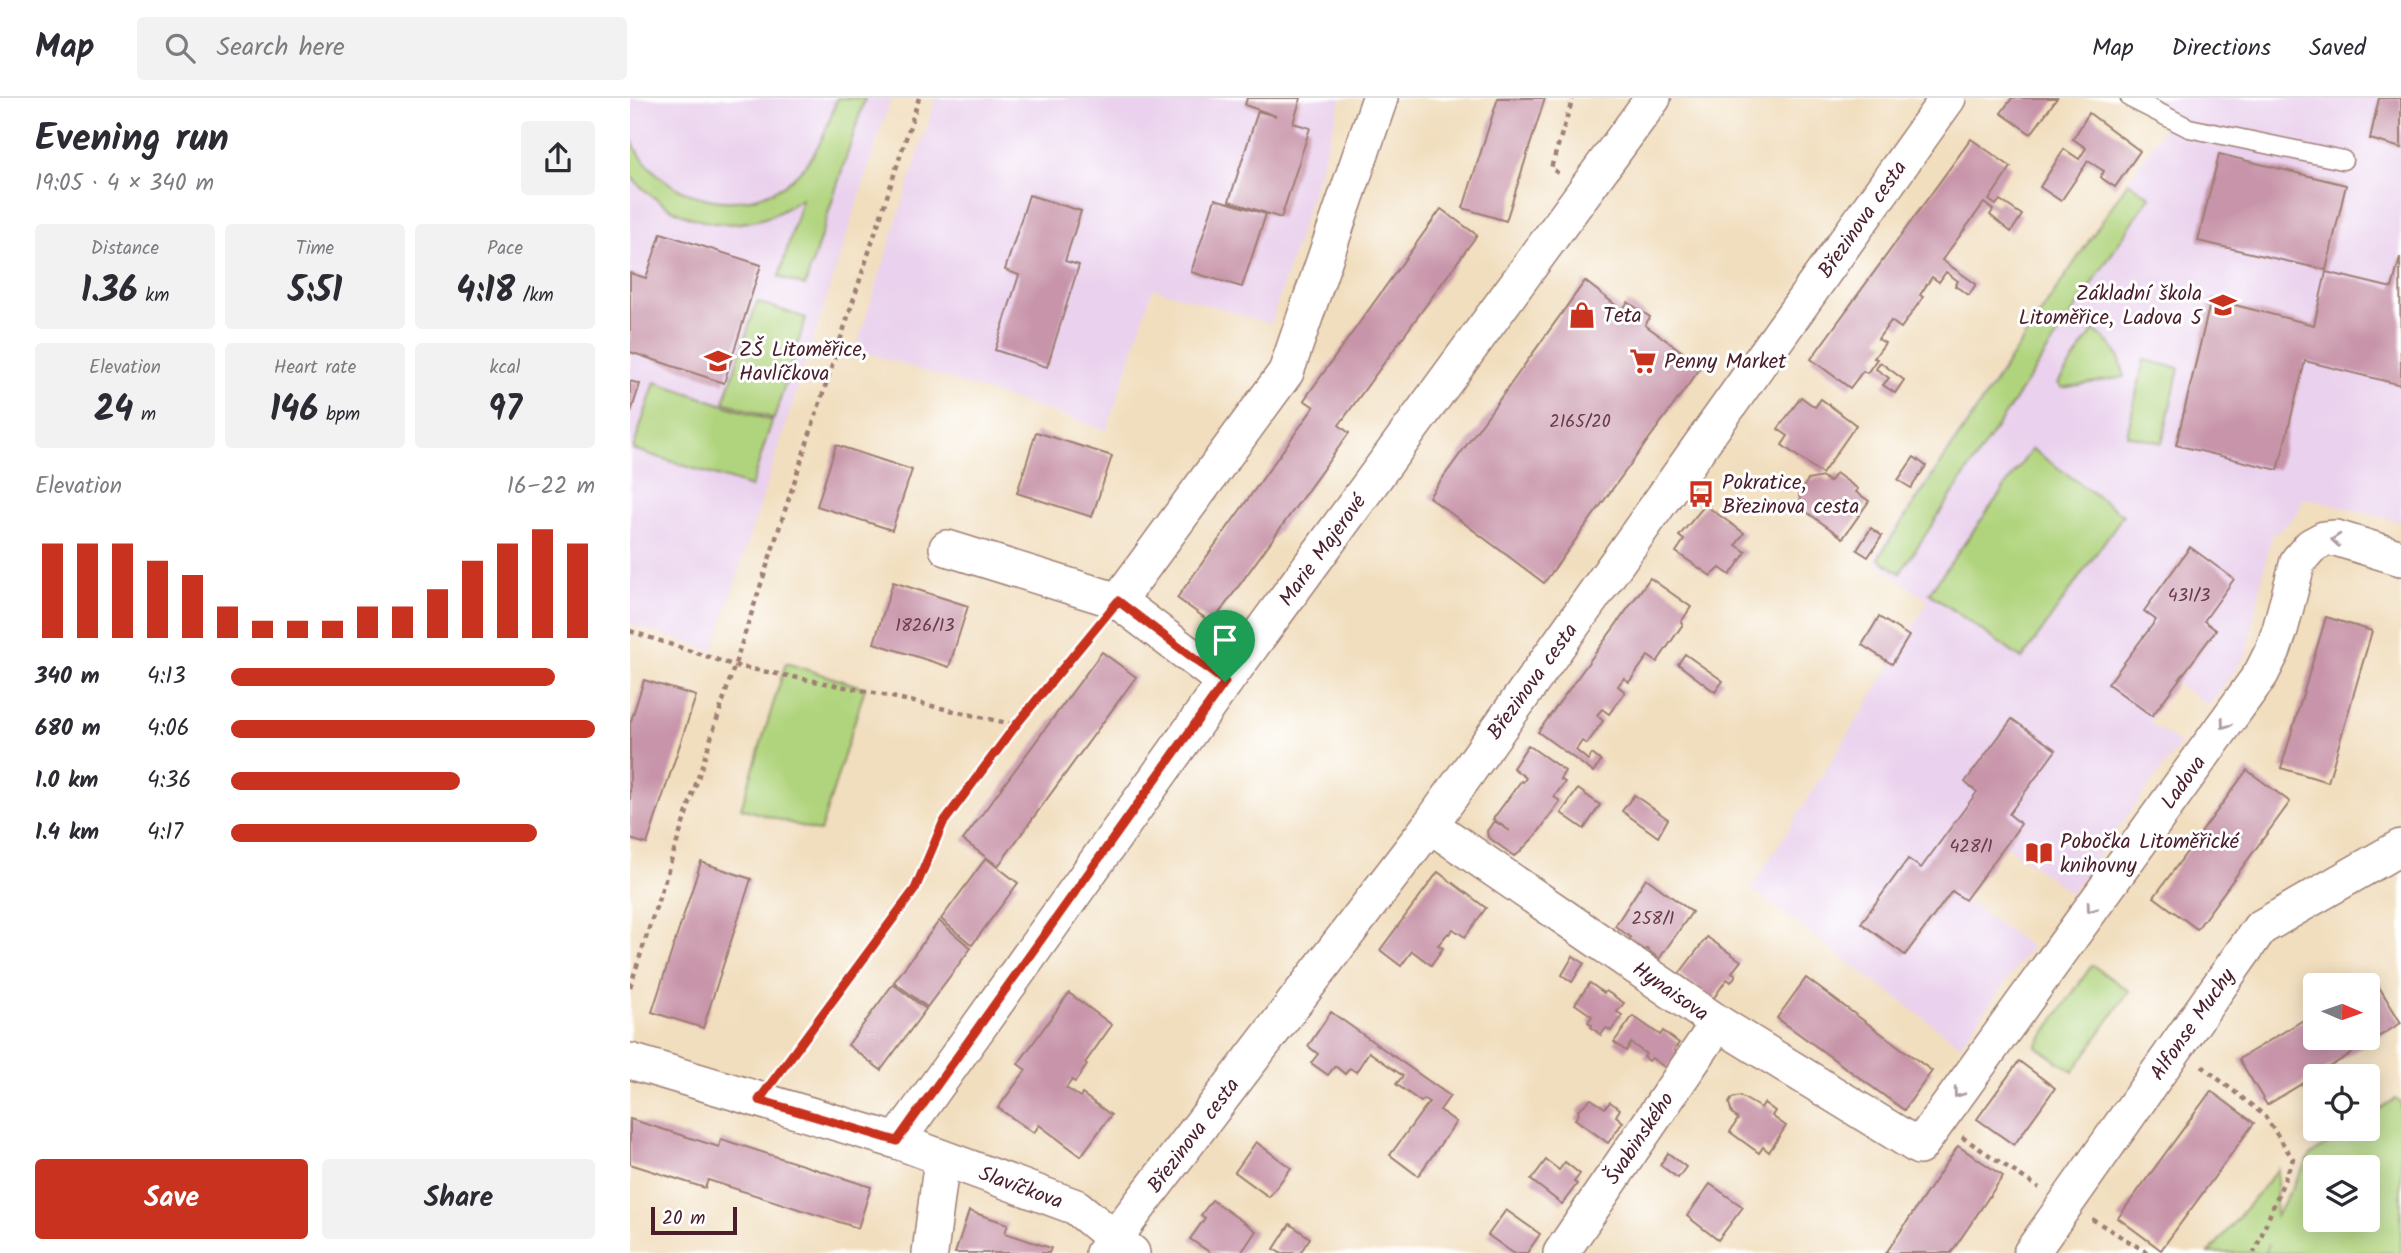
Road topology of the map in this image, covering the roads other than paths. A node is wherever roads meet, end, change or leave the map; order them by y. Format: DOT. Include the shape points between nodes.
graph roads {
  1 [pos="1380,98"];
  2 [pos="1653,98"];
  3 [pos="1948,98"];
  4 [pos="2130,98"];
  5 [pos="2343,160"];
  6 [pos="947,548"];
  7 [pos="2401,558"];
  8 [pos="1118,601"];
  9 [pos="1225,682"];
  10 [pos="1430,825"];
  11 [pos="2401,847"];
  12 [pos="1718,1023"];
  13 [pos="630,1061"];
  14 [pos="897,1141"];
  15 [pos="1919,1147"];
  16 [pos="942,1158"];
  17 [pos="2064,1204"];
  18 [pos="1116,1248"];
  19 [pos="930,1253"];
  20 [pos="1561,1253"];
  21 [pos="2031,1253"];
  22 [pos="2059,1253"];
  1 -- 8 [label="street" via="1286,372"];
  2 -- 9 [label="street, Marie Majerové"];
  3 -- 10 [label="street, Březinova cesta"];
  4 -- 5 [label="lane" via="2189,128"];
  6 -- 8 [label="street"];
  7 -- 15 [label="street, Ladova, one-way" via="2336,538 2311,546 2298,561 2277,640 2261,674"];
  8 -- 9 [label="street"];
  9 -- 14 [label="street, Marie Majerové"];
  10 -- 12 [label="street, Hynaisova"];
  10 -- 18 [label="street, Březinova cesta"];
  11 -- 17 [label="street, Alfonse Muchy" via="2260,928"];
  12 -- 15 [label="street, Hynaisova"];
  12 -- 20 [label="street, Švabinského"];
  13 -- 14 [label="street, Slavíčkova"];
  14 -- 16 [label="street, Slavíčkova"];
  16 -- 18 [label="street, Slavíčkova" via="1076,1207"];
  16 -- 19 [label="street"];
  17 -- 21 [label="street, Alfonse Muchy"];
  17 -- 22 [label="street"];
}
